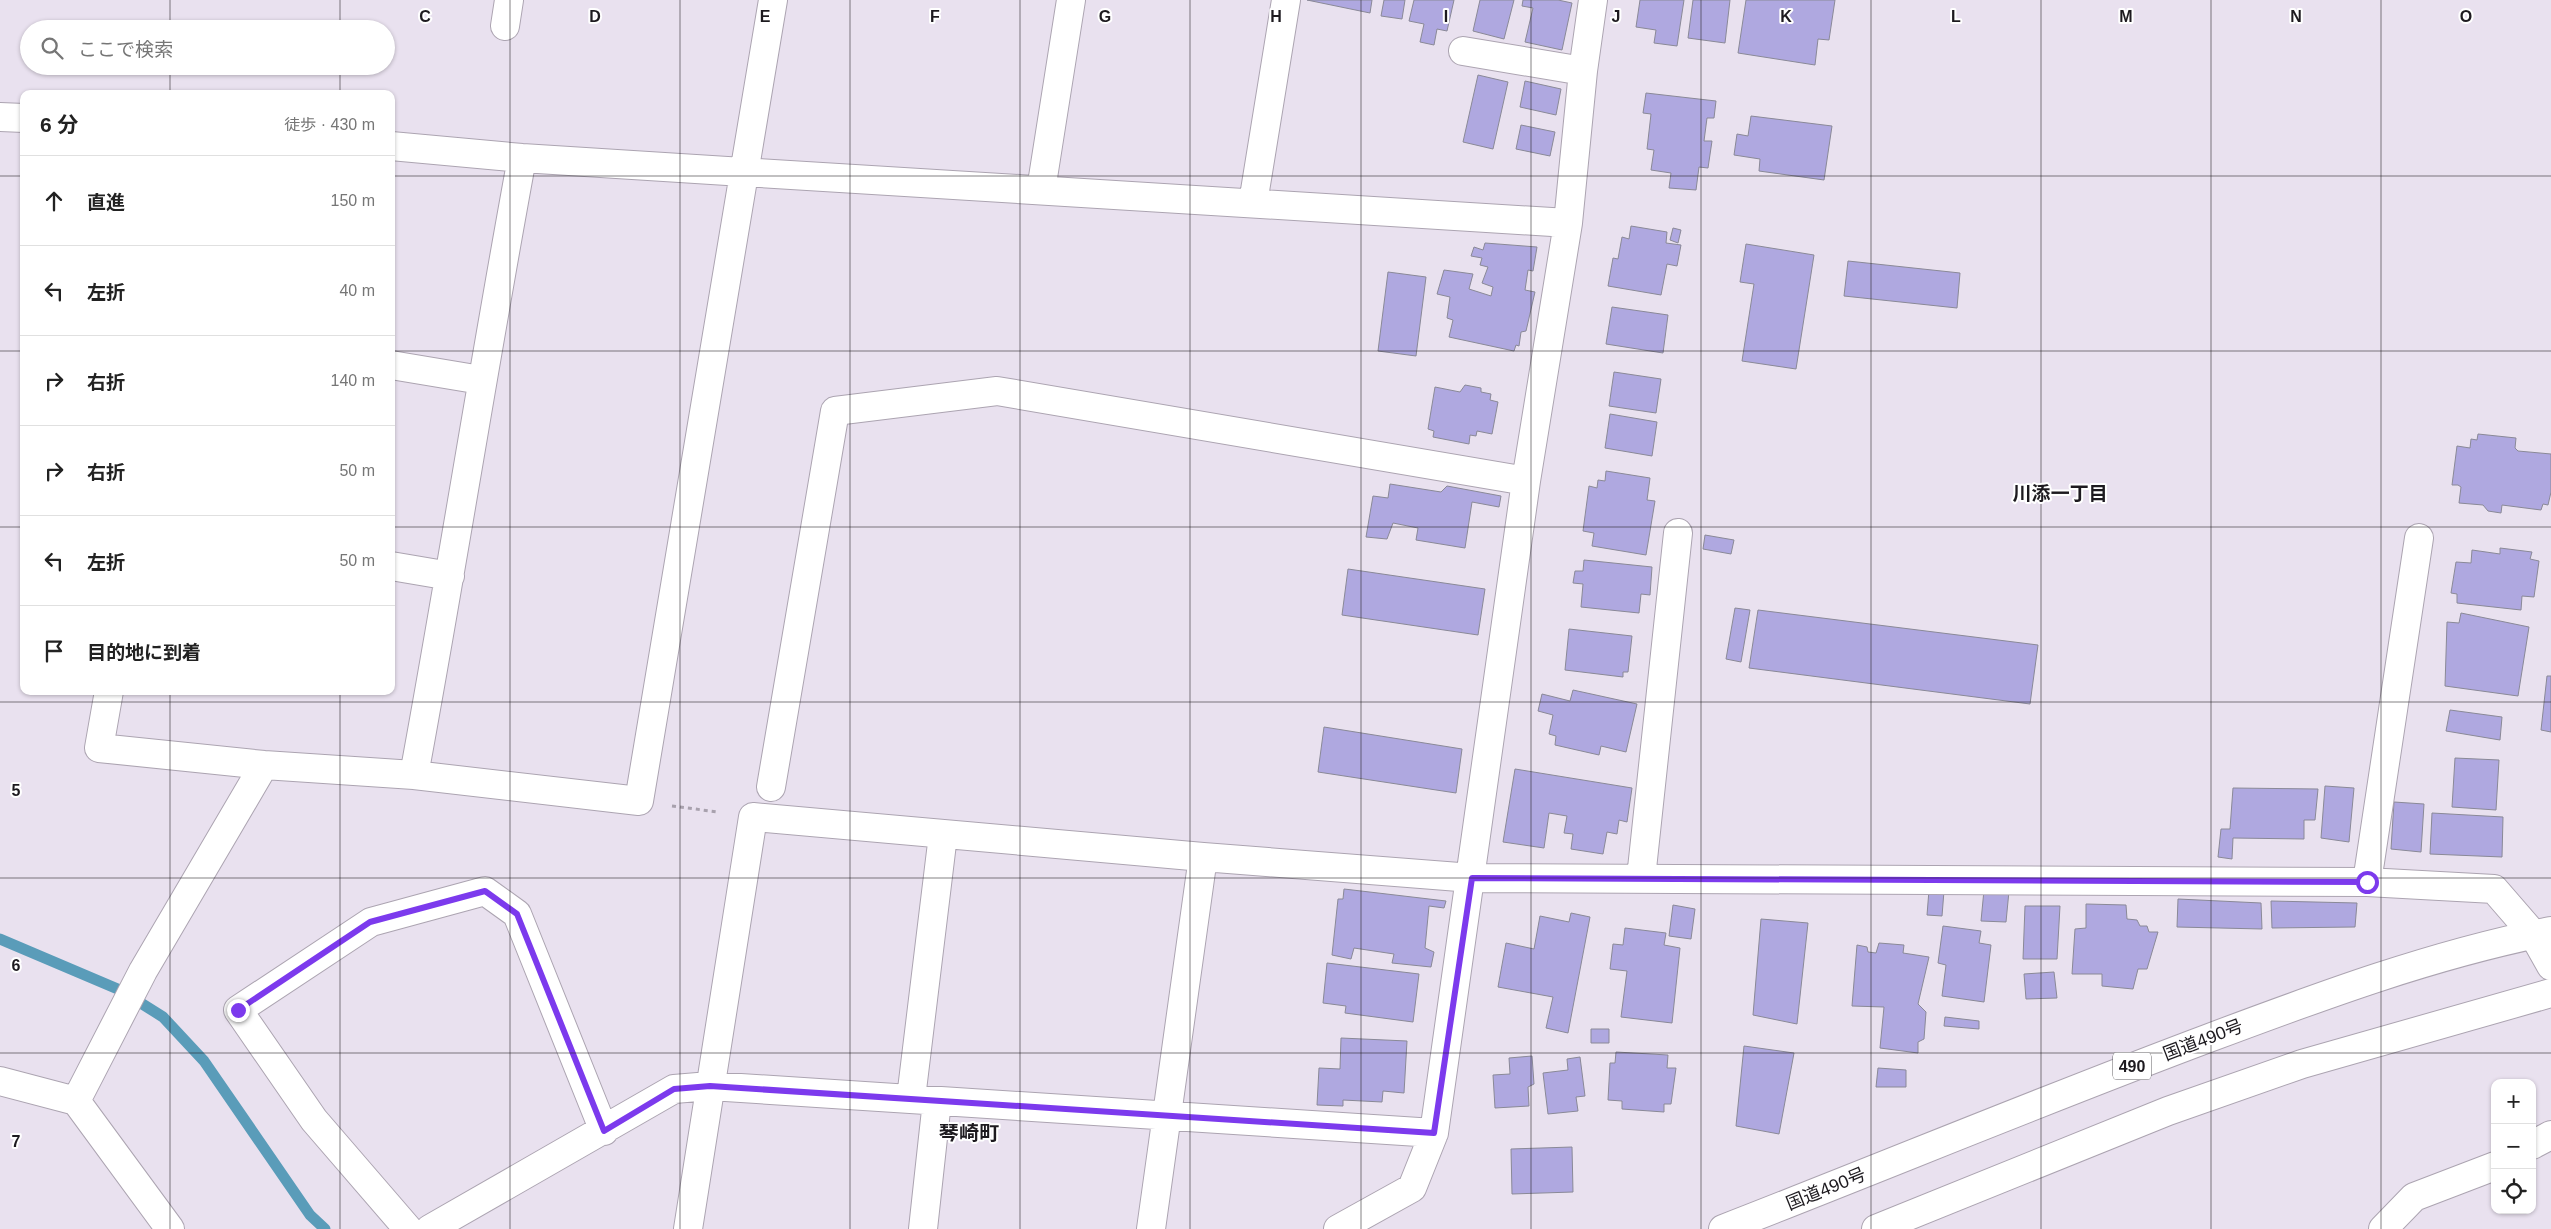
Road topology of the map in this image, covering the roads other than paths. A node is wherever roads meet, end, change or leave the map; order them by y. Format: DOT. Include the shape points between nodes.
graph roads {
  1 [pos="773,0"];
  2 [pos="1070,0"];
  3 [pos="1286,0"];
  4 [pos="1593,0"];
  5 [pos="1463,51"];
  6 [pos="1583,71"];
  7 [pos="0,116"];
  8 [pos="20,118"];
  9 [pos="395,146"];
  10 [pos="522,158"];
  11 [pos="743,172"];
  12 [pos="1042,190"];
  13 [pos="1254,203"];
  14 [pos="1568,223"];
  15 [pos="395,366"];
  16 [pos="481,380"];
  17 [pos="1526,482"];
  18 [pos="1678,533"];
  19 [pos="2419,538"];
  20 [pos="395,567"];
  21 [pos="450,576"];
  22 [pos="108,695"];
  23 [pos="264,765"];
  24 [pos="414,775"];
  25 [pos="771,787"];
  26 [pos="943,834"];
  27 [pos="1203,857"];
  28 [pos="1472,878"];
  29 [pos="1641,878"];
  30 [pos="2367,882"];
  31 [pos="2542,932"];
  32 [pos="2551,966"];
  33 [pos="2551,993"];
  34 [pos="0,1081"];
  35 [pos="710,1086"];
  36 [pos="911,1098"];
  37 [pos="76,1101"];
  38 [pos="938,1101"];
  39 [pos="1169,1116"];
  40 [pos="604,1131"];
  41 [pos="1434,1133"];
  42 [pos="2551,1135"];
  43 [pos="2536,1143"];
  44 [pos="2491,1168"];
  45 [pos="170,1229"];
  46 [pos="408,1229"];
  47 [pos="430,1229"];
  48 [pos="688,1229"];
  49 [pos="922,1229"];
  50 [pos="1151,1229"];
  51 [pos="1338,1229"];
  52 [pos="1723,1229"];
  53 [pos="1876,1229"];
  54 [pos="2383,1229"];
  1 -- 11 [label="main road"];
  2 -- 12 [label="main road"];
  3 -- 13 [label="main road"];
  4 -- 6 [label="main road"];
  5 -- 6 [label="main road"];
  6 -- 14 [label="main road"];
  7 -- 8 [label="main road"];
  9 -- 10 [label="main road"];
  10 -- 11 [label="main road"];
  10 -- 16 [label="main road"];
  11 -- 12 [label="main road"];
  11 -- 24 [label="main road" via="639,801"];
  12 -- 13 [label="main road"];
  13 -- 14 [label="main road"];
  14 -- 17 [label="main road"];
  15 -- 16 [label="main road"];
  16 -- 21 [label="main road"];
  17 -- 25 [label="main road" via="997,391 835,411"];
  17 -- 28 [label="main road"];
  18 -- 29 [label="main road"];
  19 -- 30 [label="main road"];
  20 -- 21 [label="main road"];
  21 -- 24 [label="main road"];
  22 -- 23 [label="main road" via="99,748"];
  23 -- 24 [label="main road"];
  23 -- 37 [label="main road" via="143,971"];
  26 -- 27 [label="main road"];
  26 -- 35 [label="main road" via="753,817"];
  26 -- 36 [label="main road"];
  27 -- 28 [label="main road"];
  27 -- 39 [label="main road"];
  28 -- 29 [label="main road"];
  28 -- 41 [label="main road"];
  29 -- 30 [label="main road"];
  30 -- 31 [label="main road" via="2494,889"];
  31 -- 32 [label="main road"];
  31 -- 52 [label="main road, 国道490号 / 490" via="2412,966 2315,998 2132,1066"];
  33 -- 53 [label="main road" via="2293,1067 2168,1111"];
  34 -- 37 [label="main road"];
  35 -- 36 [label="main road"];
  35 -- 40 [label="main road" via="674,1089"];
  35 -- 48 [label="main road"];
  36 -- 38 [label="main road"];
  37 -- 45 [label="main road"];
  38 -- 39 [label="main road"];
  38 -- 49 [label="main road"];
  39 -- 41 [label="main road"];
  39 -- 50 [label="main road"];
  40 -- 46 [label="main road" via="517,914 485,891 370,922 238,1010 314,1120"];
  40 -- 47 [label="main road"];
  41 -- 51 [label="main road" via="1412,1188"];
  42 -- 43 [label="main road"];
  44 -- 54 [label="main road" via="2414,1197"];
}
